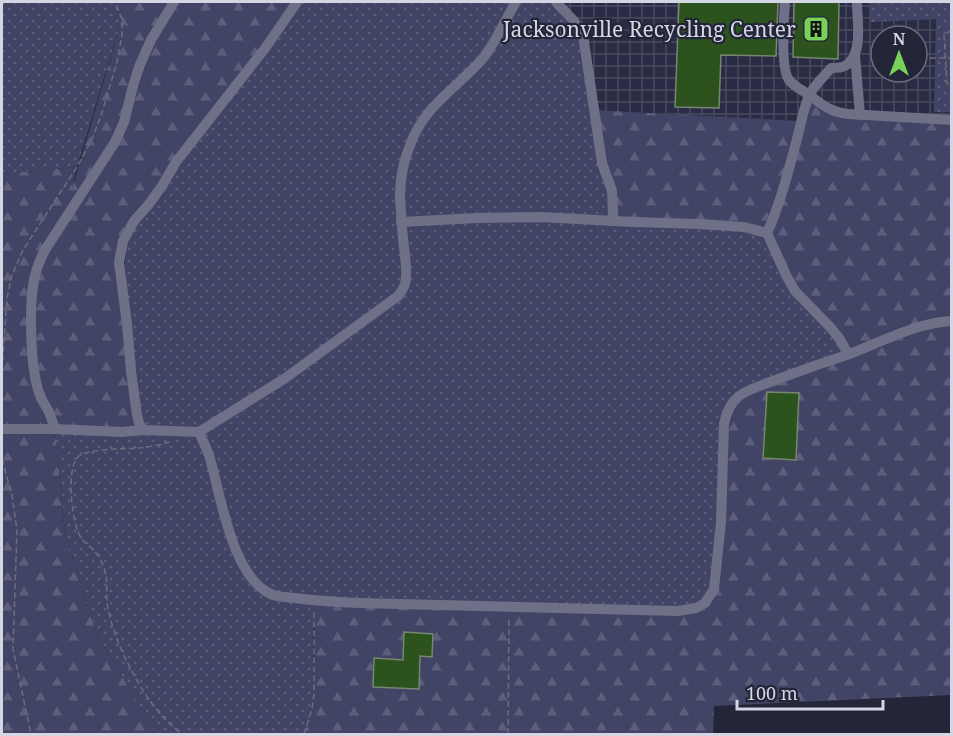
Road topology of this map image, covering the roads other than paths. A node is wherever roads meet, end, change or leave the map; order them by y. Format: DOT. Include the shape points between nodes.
graph roads {
  1 [pos="174,2"];
  2 [pos="297,2"];
  3 [pos="516,2"];
  4 [pos="556,2"];
  5 [pos="785,2"];
  6 [pos="857,2"];
  7 [pos="855,55"];
  8 [pos="810,95"];
  9 [pos="860,115"];
  10 [pos="951,120"];
  11 [pos="612,221"];
  12 [pos="401,222"];
  13 [pos="767,232"];
  14 [pos="951,321"];
  15 [pos="848,354"];
  16 [pos="2,429"];
  17 [pos="55,429"];
  18 [pos="143,430"];
  19 [pos="199,432"];
  1 -- 17 [label="lane" via="139,67 119,134 39,262 33,287 33,355 39,394"];
  2 -- 18 [label="lane" via="176,162 123,241 119,262 130,371 136,415"];
  3 -- 12 [label="lane" via="484,56 432,107 416,129 401,181"];
  4 -- 11 [label="lane" via="583,35 602,163 612,191"];
  5 -- 8 [label="lane" via="787,76"];
  6 -- 7 [label="lane"];
  7 -- 8 [label="lane" via="843,67 831,68"];
  7 -- 9 [label="lane"];
  8 -- 9 [label="lane" via="820,105 838,113"];
  8 -- 13 [label="lane"];
  9 -- 10 [label="lane"];
  11 -- 12 [label="lane" via="512,216"];
  11 -- 13 [label="lane" via="733,226"];
  12 -- 19 [label="lane" via="406,266 398,296 284,379"];
  13 -- 15 [label="lane" via="795,291 835,333"];
  14 -- 15 [label="lane" via="916,328"];
  15 -- 19 [label="lane" via="755,388 739,396 726,413 714,589 705,603 678,611 314,601 274,595 250,577 241,561 218,495 211,459"];
  16 -- 17 [label="lane"];
  17 -- 18 [label="lane"];
  18 -- 19 [label="lane"];
}
